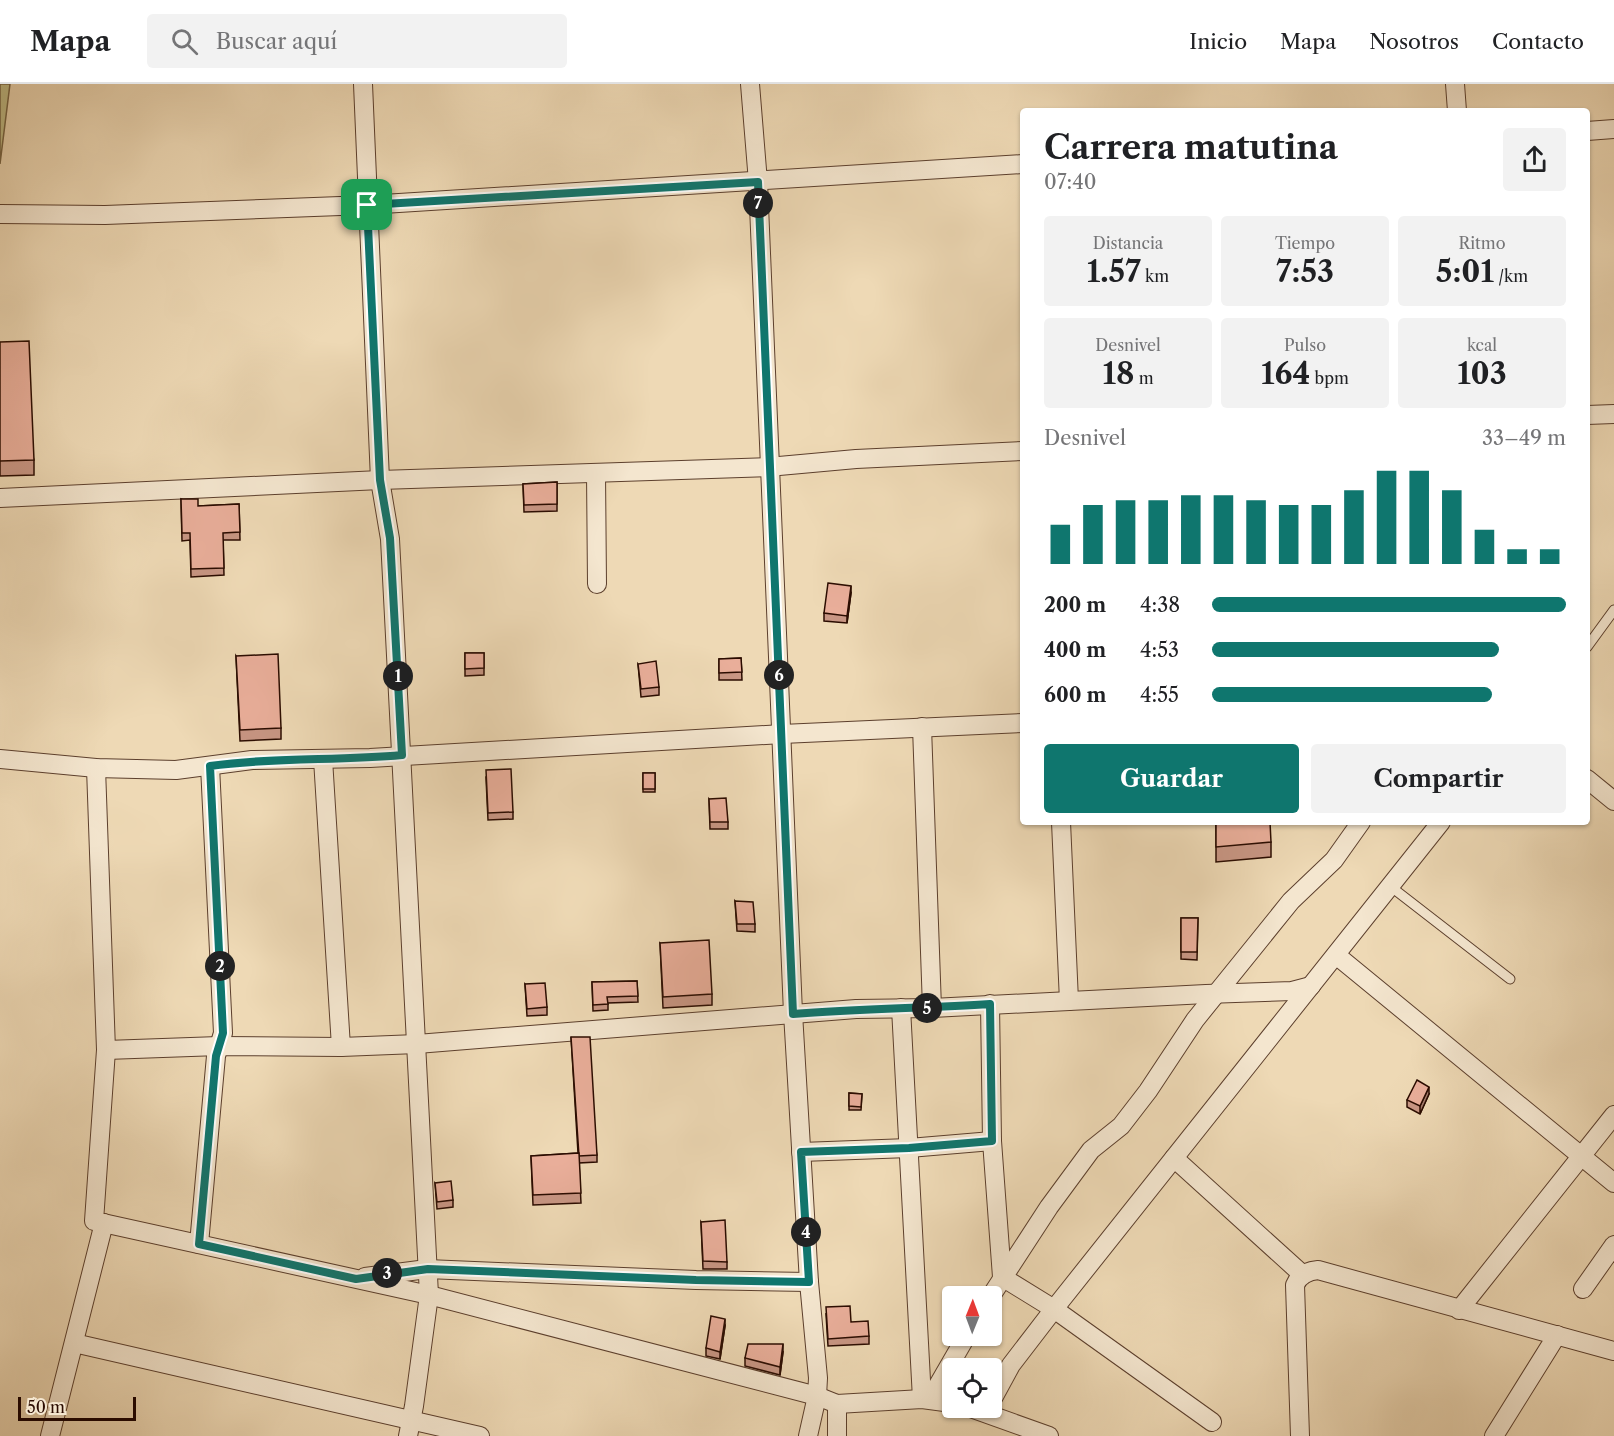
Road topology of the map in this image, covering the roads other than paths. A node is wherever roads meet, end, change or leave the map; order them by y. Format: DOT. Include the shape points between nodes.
graph roads {
  1 [pos="363,84"];
  2 [pos="750,84"];
  3 [pos="1455,84"];
  4 [pos="1457,108"];
  5 [pos="1614,129"];
  6 [pos="1590,131"];
  7 [pos="1020,164"];
  8 [pos="758,182"];
  9 [pos="367,205"];
  10 [pos="0,214"];
  11 [pos="1614,414"];
  12 [pos="1590,415"];
  13 [pos="1020,451"];
  14 [pos="768,467"];
  15 [pos="596,473"];
  16 [pos="380,480"];
  17 [pos="0,498"];
  18 [pos="597,584"];
  19 [pos="1614,610"];
  20 [pos="1590,643"];
  21 [pos="1020,723"];
  22 [pos="922,727"];
  23 [pos="783,734"];
  24 [pos="402,755"];
  25 [pos="0,759"];
  26 [pos="323,759"];
  27 [pos="210,766"];
  28 [pos="96,768"];
  29 [pos="1590,781"];
  30 [pos="1614,801"];
  31 [pos="1061,825"];
  32 [pos="1359,825"];
  33 [pos="1439,825"];
  34 [pos="1390,886"];
  35 [pos="1336,955"];
  36 [pos="1510,979"];
  37 [pos="1311,986"];
  38 [pos="1218,993"];
  39 [pos="1069,1000"];
  40 [pos="990,1004"];
  41 [pos="901,1008"];
  42 [pos="932,1008"];
  43 [pos="793,1014"];
  44 [pos="417,1044"];
  45 [pos="219,1046"];
  46 [pos="341,1047"];
  47 [pos="106,1050"];
  48 [pos="1614,1115"];
  49 [pos="992,1141"];
  50 [pos="909,1148"];
  51 [pos="801,1152"];
  52 [pos="1581,1155"];
  53 [pos="1174,1158"];
  54 [pos="1614,1183"];
  55 [pos="104,1223"];
  56 [pos="199,1244"];
  57 [pos="1614,1245"];
  58 [pos="428,1269"];
  59 [pos="1303,1275"];
  60 [pos="1002,1277"];
  61 [pos="356,1279"];
  62 [pos="809,1282"];
  63 [pos="997,1286"];
  64 [pos="1583,1289"];
  65 [pos="429,1296"];
  66 [pos="1054,1309"];
  67 [pos="1459,1310"];
  68 [pos="1557,1335"];
  69 [pos="74,1343"];
  70 [pos="961,1346"];
  71 [pos="1614,1351"];
  72 [pos="1002,1378"];
  73 [pos="817,1396"];
  74 [pos="926,1399"];
  75 [pos="942,1401"];
  76 [pos="837,1404"];
  77 [pos="1002,1415"];
  78 [pos="1212,1422"];
  79 [pos="409,1428"];
  80 [pos="50,1436"];
  81 [pos="480,1436"];
  82 [pos="808,1436"];
  83 [pos="837,1436"];
  84 [pos="1049,1436"];
  85 [pos="1300,1436"];
  86 [pos="1494,1436"];
  1 -- 9 [label="street"];
  2 -- 8 [label="street"];
  3 -- 4 [label="street"];
  5 -- 6 [label="street"];
  7 -- 8 [label="street"];
  8 -- 9 [label="street"];
  8 -- 14 [label="street"];
  9 -- 10 [label="street" via="105,215"];
  9 -- 16 [label="street"];
  11 -- 12 [label="street"];
  13 -- 14 [label="street"];
  14 -- 15 [label="street"];
  14 -- 23 [label="street"];
  15 -- 16 [label="street"];
  15 -- 18 [label="street"];
  16 -- 17 [label="street"];
  16 -- 24 [label="street" via="390,538"];
  19 -- 20 [label="lane"];
  21 -- 22 [label="street"];
  22 -- 23 [label="street"];
  22 -- 42 [label="street"];
  23 -- 24 [label="street"];
  23 -- 43 [label="street"];
  24 -- 26 [label="street"];
  24 -- 44 [label="street"];
  25 -- 28 [label="street"];
  26 -- 27 [label="street" via="252,760"];
  26 -- 46 [label="street"];
  27 -- 28 [label="street" via="176,770"];
  27 -- 45 [label="street" via="223,1033"];
  28 -- 47 [label="street"];
  29 -- 30 [label="street"];
  31 -- 39 [label="street"];
  32 -- 38 [label="street" via="1334,860 1291,901"];
  33 -- 34 [label="street"];
  34 -- 35 [label="street"];
  34 -- 36 [label="lane"];
  35 -- 37 [label="street"];
  35 -- 52 [label="street"];
  37 -- 38 [label="street" via="1292,991"];
  37 -- 53 [label="street"];
  38 -- 39 [label="street"];
  38 -- 60 [label="street" via="1121,1126 1091,1150"];
  39 -- 40 [label="street"];
  40 -- 42 [label="street"];
  40 -- 49 [label="street"];
  41 -- 42 [label="street"];
  41 -- 43 [label="street"];
  41 -- 50 [label="street"];
  43 -- 44 [label="street"];
  43 -- 51 [label="street"];
  44 -- 46 [label="street"];
  44 -- 58 [label="street"];
  45 -- 46 [label="street"];
  45 -- 47 [label="street"];
  45 -- 56 [label="street"];
  47 -- 55 [label="street" via="94,1221"];
  48 -- 52 [label="street"];
  49 -- 50 [label="street"];
  49 -- 60 [label="street"];
  50 -- 51 [label="street"];
  50 -- 74 [label="street"];
  51 -- 62 [label="street"];
  52 -- 54 [label="street"];
  52 -- 67 [label="street"];
  53 -- 59 [label="street"];
  53 -- 66 [label="street"];
  55 -- 56 [label="street"];
  55 -- 69 [label="street"];
  56 -- 61 [label="street"];
  57 -- 64 [label="street"];
  58 -- 61 [label="street"];
  58 -- 62 [label="street"];
  58 -- 65 [label="street"];
  59 -- 67 [label="street" via="1318,1270"];
  59 -- 85 [label="street" via="1295,1285"];
  60 -- 63 [label="street"];
  60 -- 66 [label="street"];
  61 -- 65 [label="street"];
  62 -- 73 [label="street"];
  65 -- 73 [label="street"];
  65 -- 79 [label="street"];
  66 -- 72 [label="street"];
  66 -- 78 [label="street"];
  67 -- 68 [label="street"];
  68 -- 71 [label="street"];
  68 -- 86 [label="street"];
  69 -- 79 [label="street"];
  69 -- 80 [label="street"];
  70 -- 74 [label="street"];
  73 -- 76 [label="street"];
  73 -- 82 [label="street"];
  74 -- 75 [label="street"];
  74 -- 76 [label="street"];
  76 -- 83 [label="street"];
  77 -- 84 [label="street"];
  79 -- 81 [label="street"];
}
